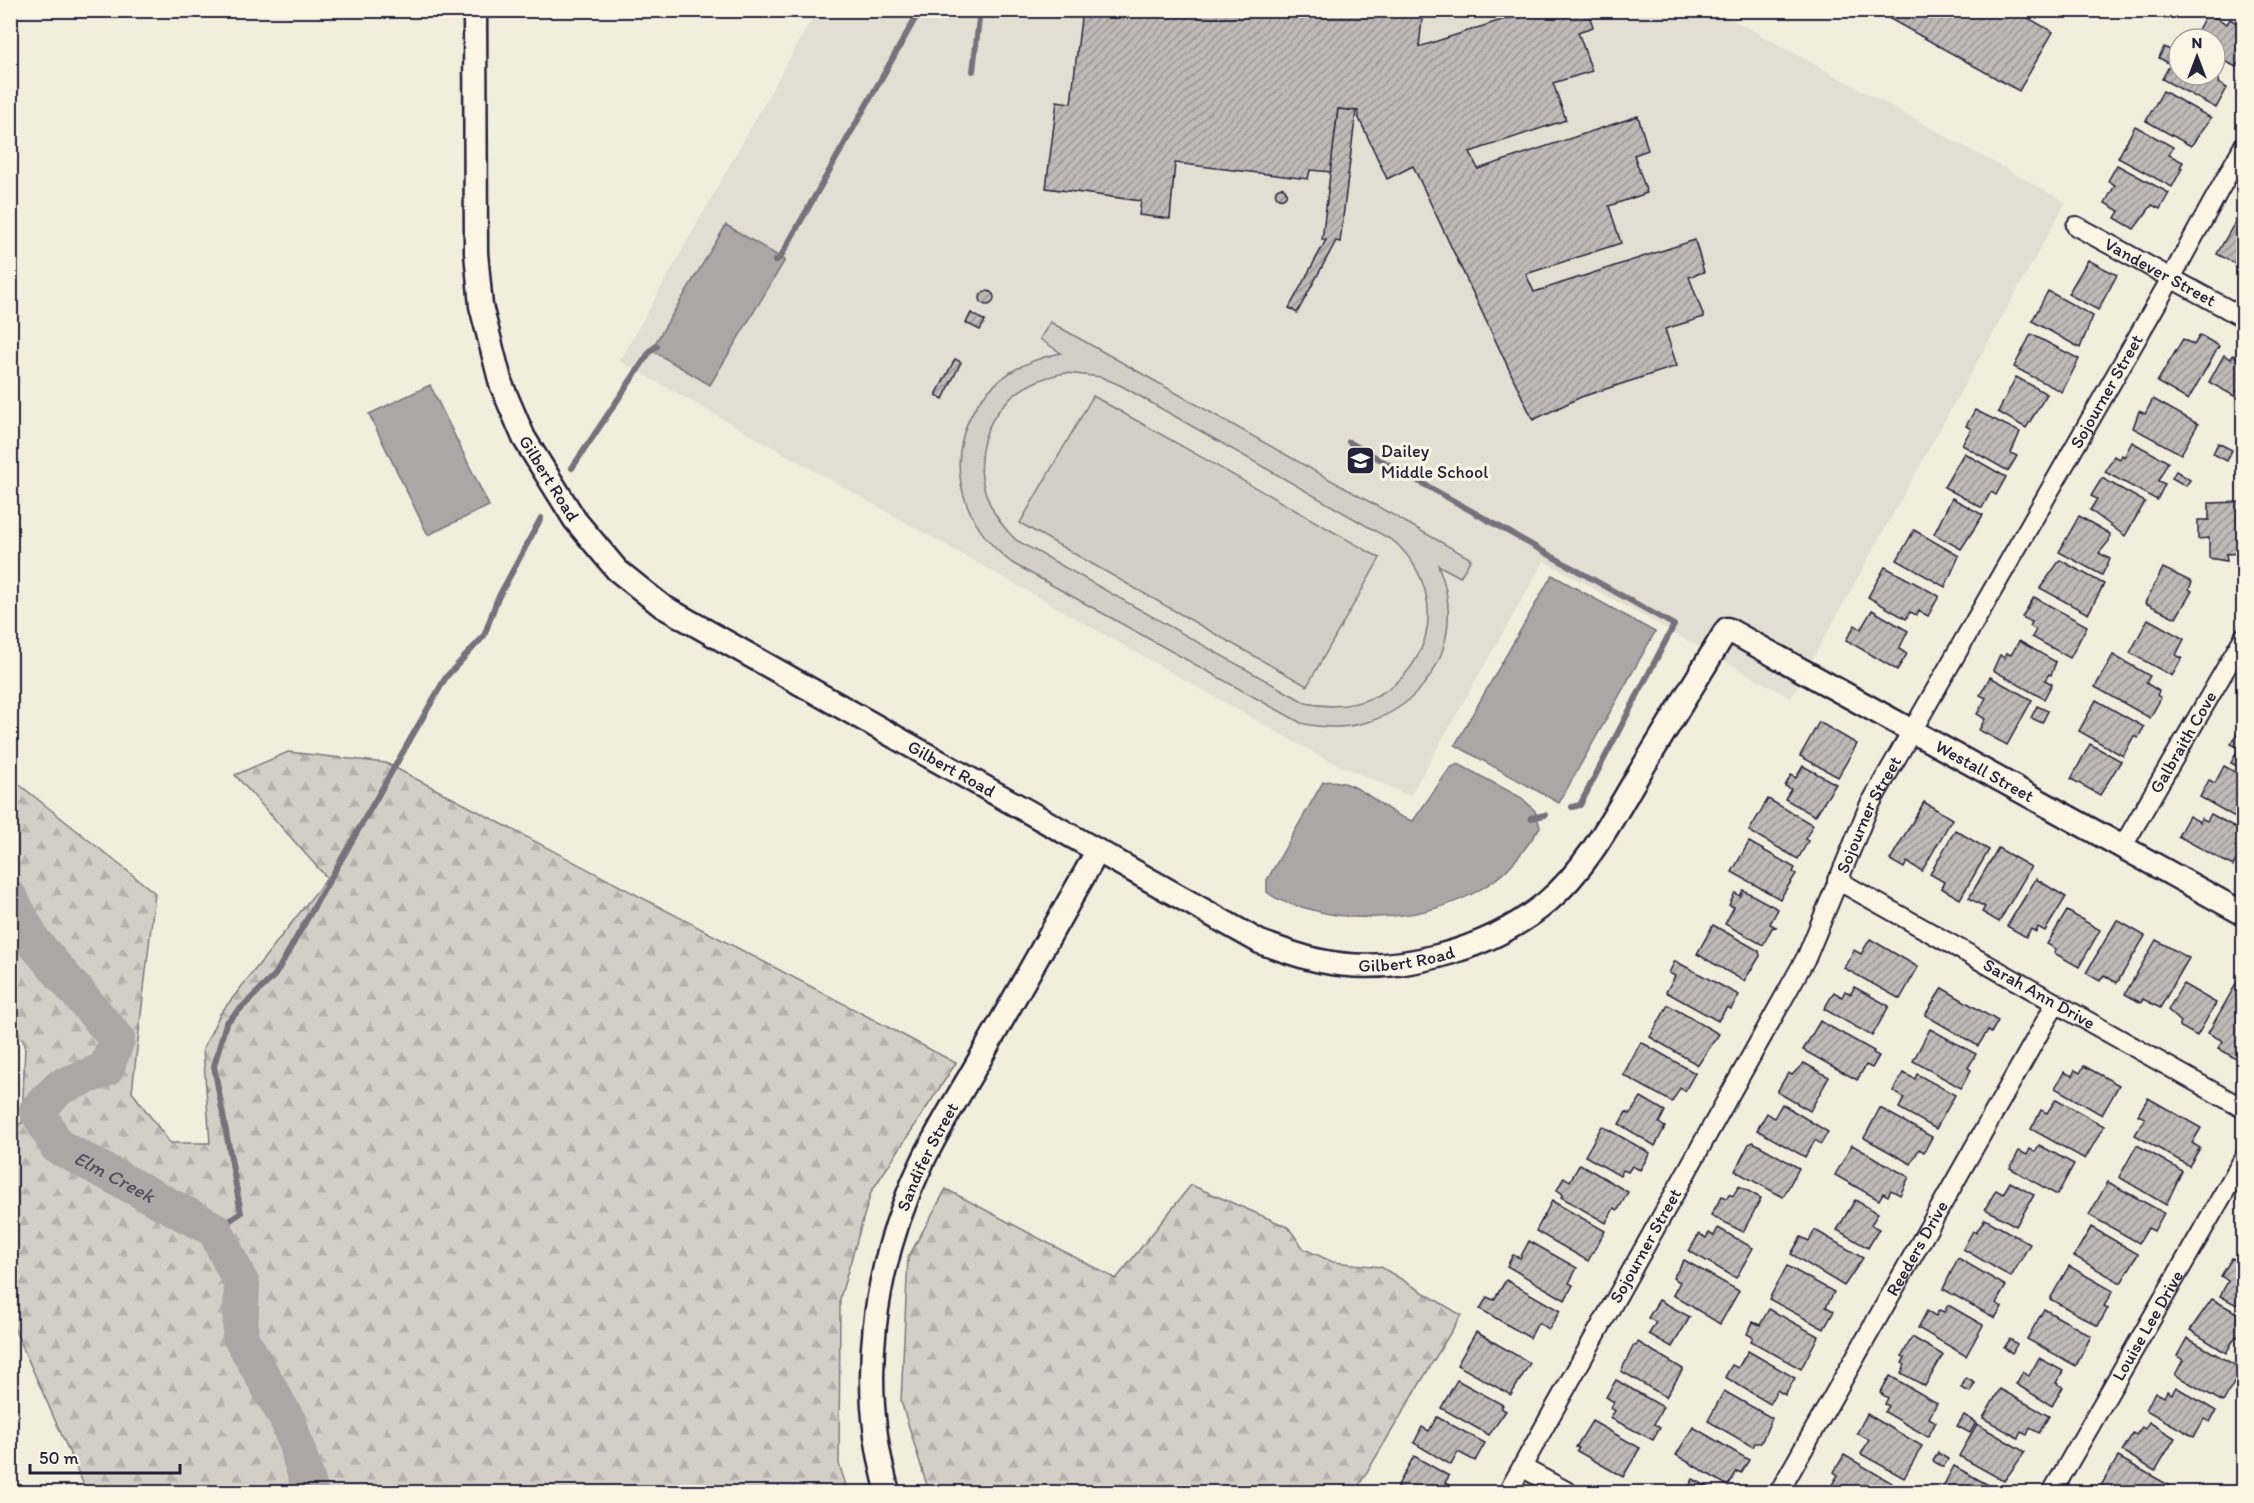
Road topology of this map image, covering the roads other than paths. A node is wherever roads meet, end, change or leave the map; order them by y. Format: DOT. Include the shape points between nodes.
graph roads {
  1 [pos="475,10"];
  2 [pos="2244,145"];
  3 [pos="2076,226"];
  4 [pos="2171,278"];
  5 [pos="2244,318"];
  6 [pos="1727,629"];
  7 [pos="2244,636"];
  8 [pos="1912,731"];
  9 [pos="2123,846"];
  10 [pos="1097,852"];
  11 [pos="1837,880"];
  12 [pos="2244,914"];
  13 [pos="2056,1003"];
  14 [pos="2244,1109"];
  15 [pos="2244,1158"];
  16 [pos="1522,1468"];
  17 [pos="888,1492"];
  18 [pos="1508,1492"];
  19 [pos="1568,1492"];
  20 [pos="1779,1492"];
  21 [pos="2052,1492"];
  1 -- 10 [label="street, Gilbert Road" via="476,253 481,306 501,384 524,438 575,520 617,570 662,606"];
  2 -- 4 [label="street, Sojourner Street"];
  3 -- 4 [label="street, Vandever Street"];
  4 -- 5 [label="street, Vandever Street"];
  4 -- 8 [label="street, Sojourner Street"];
  6 -- 8 [label="street, Westall Street"];
  6 -- 10 [label="street, Gilbert Road" via="1585,861 1548,901 1527,917 1467,947 1392,964 1322,962 1260,942"];
  7 -- 9 [label="street, Galbraith Cove"];
  8 -- 9 [label="street, Westall Street"];
  8 -- 11 [label="street, Sojourner Street" via="1869,806"];
  9 -- 12 [label="street, Westall Street"];
  10 -- 17 [label="street, Sandifer Street" via="921,1164 886,1259 874,1325 872,1386"];
  11 -- 13 [label="street, Sarah Ann Drive"];
  11 -- 16 [label="street, Sojourner Street" via="1807,956"];
  13 -- 14 [label="street, Sarah Ann Drive"];
  13 -- 20 [label="street, Reeders Drive"];
  15 -- 21 [label="street, Louise Lee Drive"];
  16 -- 18 [label="street, Sojourner Street"];
  16 -- 19 [label="street"];
}
